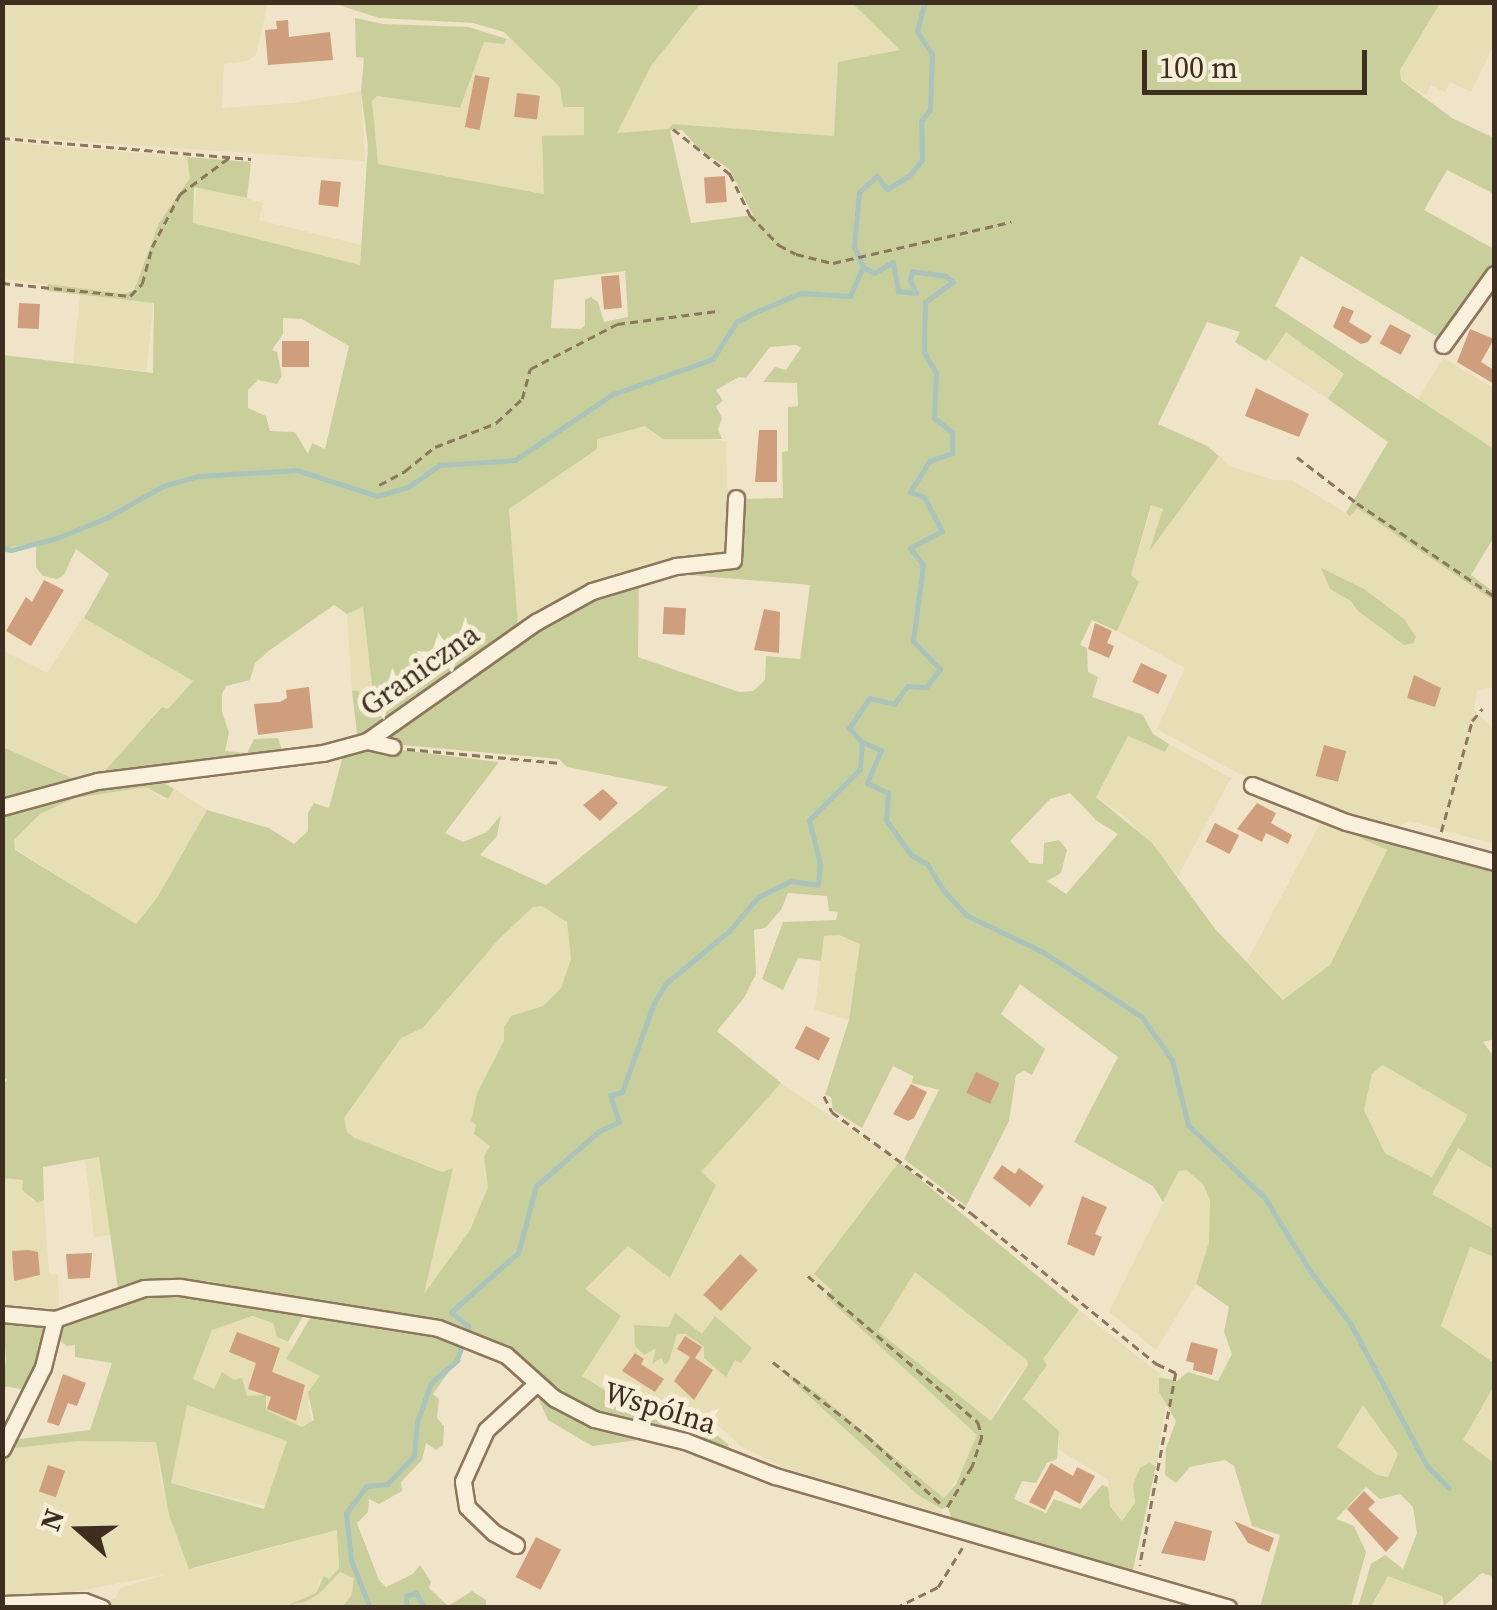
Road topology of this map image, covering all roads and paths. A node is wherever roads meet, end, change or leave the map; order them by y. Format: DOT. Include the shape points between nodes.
graph roads {
  1 [pos="674,129"];
  2 [pos="2,138"];
  3 [pos="230,157"];
  4 [pos="251,159"];
  5 [pos="1011,222"];
  6 [pos="1494,274"];
  7 [pos="2,283"];
  8 [pos="717,311"];
  9 [pos="1442,345"];
  10 [pos="1297,457"];
  11 [pos="379,485"];
  12 [pos="736,498"];
  13 [pos="1494,596"];
  14 [pos="1482,709"];
  15 [pos="367,740"];
  16 [pos="392,747"];
  17 [pos="560,763"];
  18 [pos="1252,785"];
  19 [pos="2,806"];
  20 [pos="1441,833"];
  21 [pos="1494,862"];
  22 [pos="824,1096"];
  23 [pos="808,1276"];
  24 [pos="2,1314"];
  25 [pos="54,1319"];
  26 [pos="773,1362"];
  27 [pos="537,1383"];
  28 [pos="2,1448"];
  29 [pos="944,1507"];
  30 [pos="949,1526"];
  31 [pos="972,1532"];
  32 [pos="516,1544"];
  33 [pos="1137,1582"];
  34 [pos="2,1604"];
  35 [pos="102,1608"];
  36 [pos="895,1608"];
  37 [pos="1228,1608"];
  1 -- 5 [label="path" via="730,174 750,214 796,254 833,264"];
  2 -- 3 [label="path"];
  3 -- 4 [label="path"];
  3 -- 7 [label="path" via="180,194 152,247 142,284 130,296"];
  6 -- 9 [label="street"];
  8 -- 11 [label="path" via="631,319 530,369 522,399 496,422 435,447"];
  10 -- 13 [label="path"];
  12 -- 15 [label="street, Graniczna" via="734,560 676,566 592,591 536,622"];
  14 -- 20 [label="path" via="1472,721"];
  15 -- 16 [label="street"];
  15 -- 19 [label="street, Graniczna" via="323,753 97,781"];
  16 -- 17 [label="path"];
  18 -- 21 [label="street" via="1346,822"];
  22 -- 33 [label="path" via="832,1112 1176,1374"];
  23 -- 29 [label="path" via="978,1422 982,1437 972,1467"];
  24 -- 25 [label="street, Wspólna"];
  25 -- 27 [label="street, Wspólna" via="144,1288 180,1286 438,1328 506,1356"];
  25 -- 28 [label="street" via="43,1367"];
  26 -- 29 [label="path"];
  27 -- 30 [label="street, Wspólna" via="594,1420 685,1441 775,1476"];
  27 -- 32 [label="street" via="486,1430 463,1481 467,1507"];
  29 -- 30 [label="path"];
  30 -- 31 [label="street, Wspólna"];
  31 -- 33 [label="street, Wspólna"];
  31 -- 36 [label="path" via="938,1587"];
  33 -- 37 [label="street, Wspólna"];
  34 -- 35 [label="street" via="84,1601"];
}
